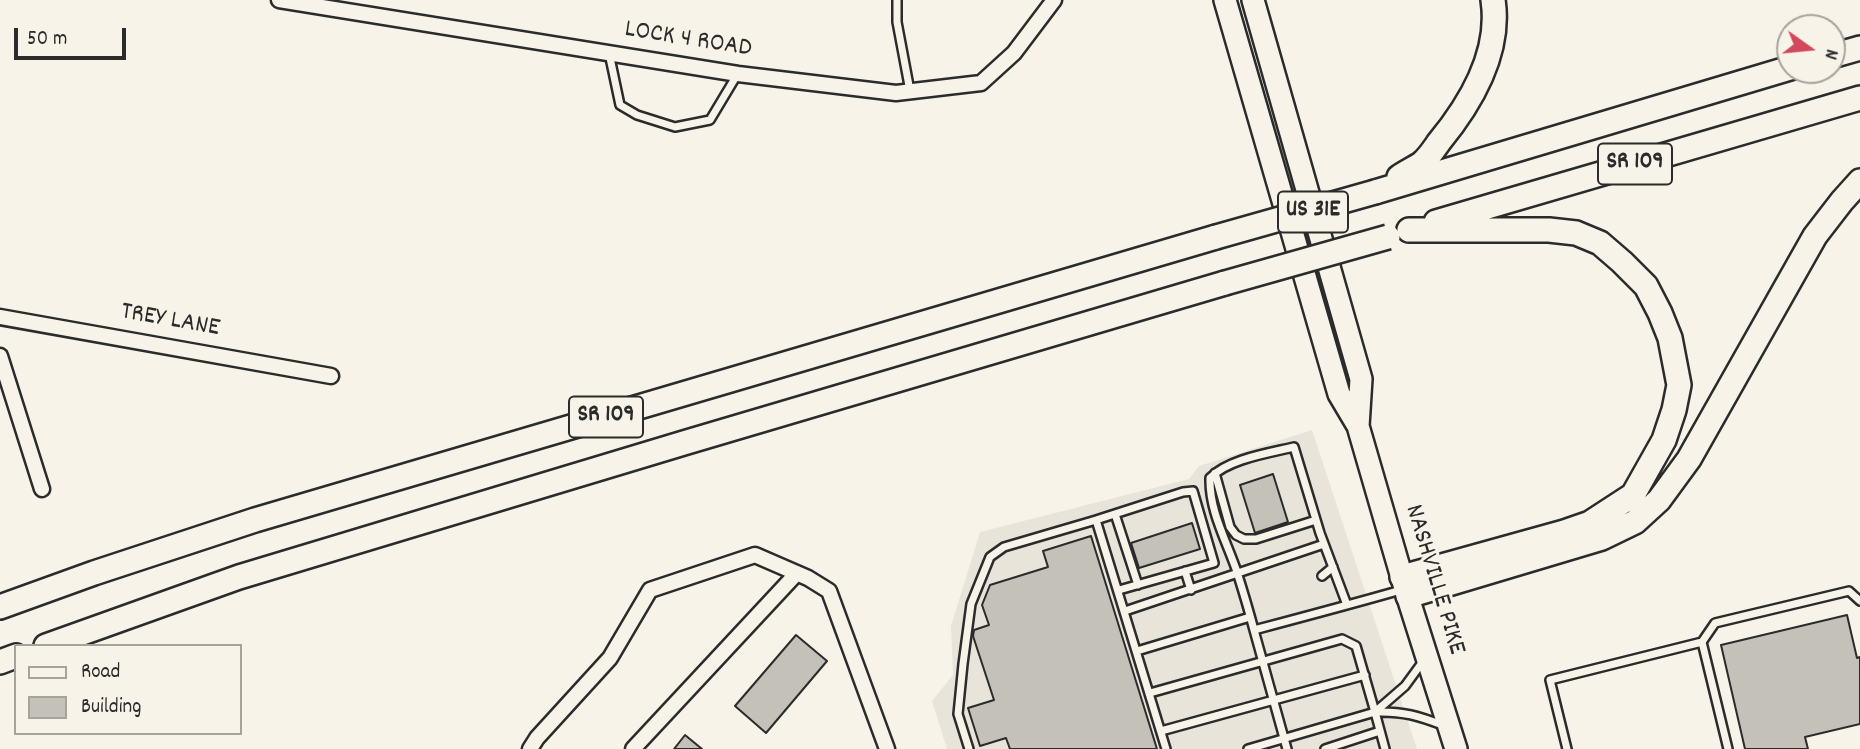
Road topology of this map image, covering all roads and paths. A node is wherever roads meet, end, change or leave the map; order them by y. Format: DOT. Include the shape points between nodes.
graph roads {
  1 [pos="279,0"];
  2 [pos="897,0"];
  3 [pos="1054,0"];
  4 [pos="1225,0"];
  5 [pos="1253,0"];
  6 [pos="1493,0"];
  7 [pos="609,53"];
  8 [pos="1776,72"];
  9 [pos="738,74"];
  10 [pos="910,91"];
  11 [pos="1860,98"];
  12 [pos="1860,181"];
  13 [pos="1375,192"];
  14 [pos="1398,233"];
  15 [pos="0,317"];
  16 [pos="0,356"];
  17 [pos="331,376"];
  18 [pos="1358,426"];
  19 [pos="1215,473"];
  20 [pos="42,489"];
  21 [pos="1213,505"];
  22 [pos="1198,509"];
  23 [pos="1115,514"];
  24 [pos="1096,520"];
  25 [pos="1317,520"];
  26 [pos="1324,544"];
  27 [pos="1333,567"];
  28 [pos="1185,571"];
  29 [pos="797,573"];
  30 [pos="1238,574"];
  31 [pos="1322,576"];
  32 [pos="1138,585"];
  33 [pos="1405,587"];
  34 [pos="1119,590"];
  35 [pos="1191,590"];
  36 [pos="1860,601"];
  37 [pos="1347,605"];
  38 [pos="0,607"];
  39 [pos="1125,611"];
  40 [pos="1250,617"];
  41 [pos="1254,630"];
  42 [pos="1702,642"];
  43 [pos="52,644"];
  44 [pos="1137,651"];
  45 [pos="1427,657"];
  46 [pos="1263,661"];
  47 [pos="1365,675"];
  48 [pos="1150,694"];
  49 [pos="1273,699"];
  50 [pos="1375,712"];
  51 [pos="1450,727"];
  52 [pos="1161,731"];
  53 [pos="1380,731"];
  54 [pos="1284,738"];
  55 [pos="530,749"];
  56 [pos="632,749"];
  57 [pos="887,749"];
  58 [pos="968,749"];
  59 [pos="1166,749"];
  60 [pos="1248,749"];
  61 [pos="1287,749"];
  62 [pos="1325,749"];
  63 [pos="1385,749"];
  64 [pos="1457,749"];
  65 [pos="1567,749"];
  66 [pos="1728,749"];
  1 -- 7 [label="street, LOCK 4 ROAD"];
  2 -- 10 [label="lane"];
  3 -- 10 [label="street, LOCK 4 ROAD" via="1014,53 981,83"];
  4 -- 18 [label="main road, NASHVILLE PIKE / US 31E" via="1339,394"];
  5 -- 18 [label="main road, NASHVILLE PIKE / US 31E" via="1361,379"];
  6 -- 13 [label="highway" via="1493,37 1487,60 1462,111 1423,162"];
  7 -- 9 [label="street, LOCK 4 ROAD"];
  7 -- 9 [label="lane" via="620,105 675,127 710,120"];
  8 -- 13 [label="highway, SR 109"];
  9 -- 10 [label="street, LOCK 4 ROAD"];
  11 -- 14 [label="highway, SR 109"];
  12 -- 33 [label="highway" via="1815,236 1689,459 1635,522 1602,538"];
  13 -- 38 [label="highway, SR 109, bridge" via="254,520"];
  14 -- 33 [label="highway" via="1549,230 1576,233 1600,243 1646,286 1670,338 1679,385 1664,440 1633,495 1590,523"];
  14 -- 43 [label="highway, SR 109, bridge" via="239,578"];
  15 -- 17 [label="street, TREY LANE"];
  16 -- 20 [label="street"];
  18 -- 33 [label="main road, NASHVILLE PIKE / US 31E"];
  19 -- 21 [label="lane" via="1210,478"];
  19 -- 25 [label="lane" via="1230,527 1244,540"];
  19 -- 25 [label="lane" via="1294,447"];
  21 -- 22 [label="lane"];
  21 -- 30 [label="lane"];
  22 -- 23 [label="lane" via="1193,491"];
  22 -- 28 [label="lane" via="1214,562"];
  23 -- 24 [label="lane"];
  23 -- 32 [label="lane"];
  24 -- 34 [label="lane"];
  24 -- 58 [label="lane" via="1004,547 990,557 971,604 963,664 958,714"];
  25 -- 26 [label="lane"];
  26 -- 27 [label="lane"];
  26 -- 30 [label="lane"];
  27 -- 31 [label="lane"];
  27 -- 37 [label="lane"];
  28 -- 32 [label="lane"];
  28 -- 35 [label="lane"];
  29 -- 55 [label="street" via="755,555 650,590 610,658"];
  29 -- 56 [label="street"];
  29 -- 57 [label="street" via="829,591"];
  30 -- 35 [label="lane"];
  30 -- 40 [label="lane"];
  32 -- 34 [label="lane"];
  33 -- 37 [label="lane"];
  33 -- 45 [label="main road, NASHVILLE PIKE / US 31E"];
  34 -- 39 [label="lane"];
  35 -- 39 [label="lane"];
  36 -- 42 [label="lane" via="1849,591 1715,623"];
  37 -- 41 [label="lane"];
  39 -- 44 [label="lane"];
  40 -- 41 [label="lane"];
  40 -- 44 [label="lane"];
  41 -- 46 [label="lane"];
  42 -- 65 [label="lane" via="1550,680"];
  42 -- 66 [label="lane"];
  44 -- 48 [label="lane"];
  45 -- 50 [label="lane" via="1405,686"];
  45 -- 51 [label="main road, NASHVILLE PIKE / US 31E"];
  46 -- 47 [label="lane" via="1342,639 1356,646"];
  46 -- 48 [label="lane"];
  46 -- 49 [label="lane"];
  47 -- 49 [label="lane"];
  47 -- 50 [label="lane"];
  48 -- 52 [label="lane"];
  49 -- 52 [label="lane"];
  49 -- 54 [label="lane"];
  50 -- 51 [label="lane" via="1414,714"];
  50 -- 53 [label="lane"];
  50 -- 54 [label="lane"];
  51 -- 64 [label="main road, NASHVILLE PIKE / US 31E"];
  52 -- 59 [label="lane"];
  53 -- 62 [label="lane"];
  53 -- 63 [label="lane"];
  54 -- 60 [label="lane"];
  54 -- 61 [label="lane"];
}
